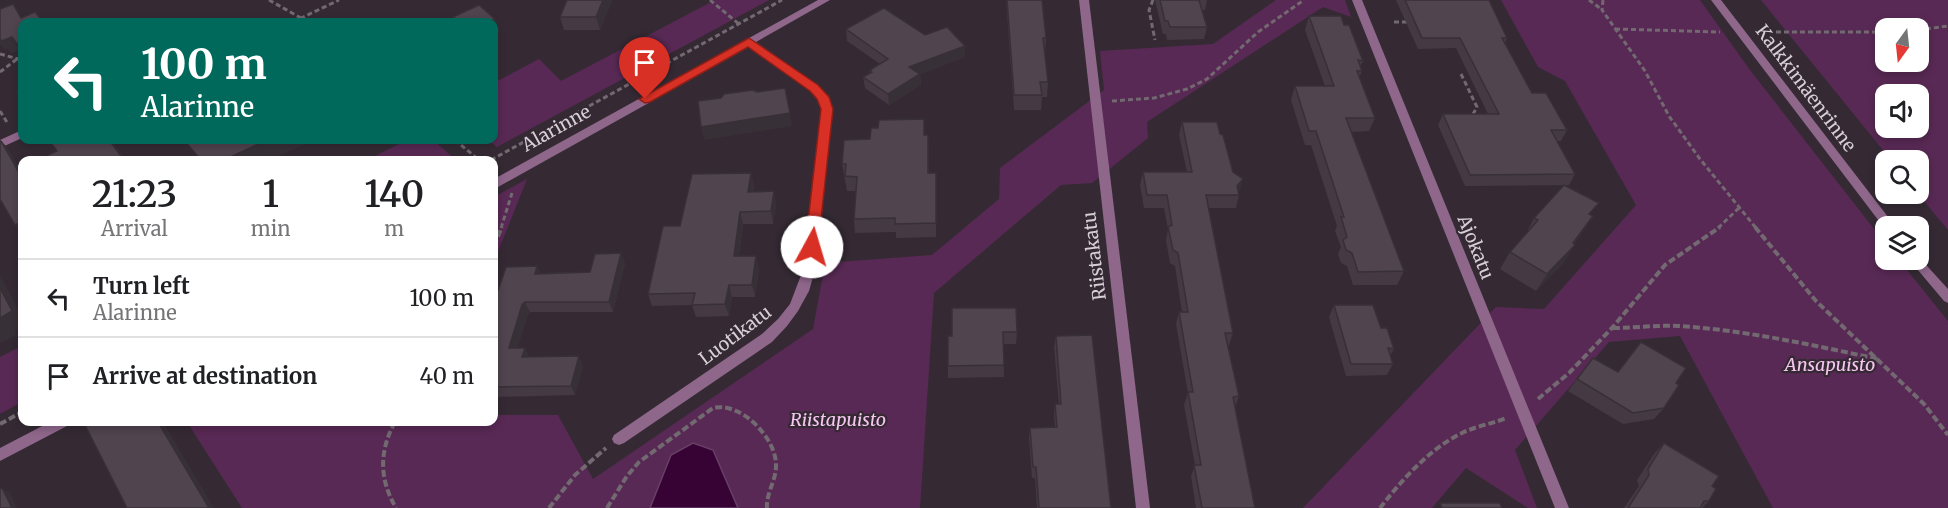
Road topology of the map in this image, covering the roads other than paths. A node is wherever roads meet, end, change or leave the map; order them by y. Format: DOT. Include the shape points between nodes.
graph roads {
  1 [pos="825,0"];
  2 [pos="1084,0"];
  3 [pos="1357,0"];
  4 [pos="1716,0"];
  5 [pos="752,40"];
  6 [pos="18,136"];
  7 [pos="0,144"];
  8 [pos="498,181"];
  9 [pos="1881,216"];
  10 [pos="1924,270"];
  11 [pos="1948,298"];
  12 [pos="54,426"];
  13 [pos="619,439"];
  14 [pos="0,455"];
  15 [pos="1143,508"];
  16 [pos="1562,508"];
  1 -- 5 [label="street, Alarinne"];
  2 -- 15 [label="street, Riistakatu"];
  3 -- 16 [label="street, Ajokatu"];
  4 -- 9 [label="street, Kalkkimäenrinne"];
  5 -- 8 [label="street, Alarinne"];
  5 -- 13 [label="street, Luotikatu" via="814,88 827,109 804,289 783,324 767,338"];
  6 -- 7 [label="street"];
  10 -- 11 [label="street"];
  12 -- 14 [label="street"];
}
